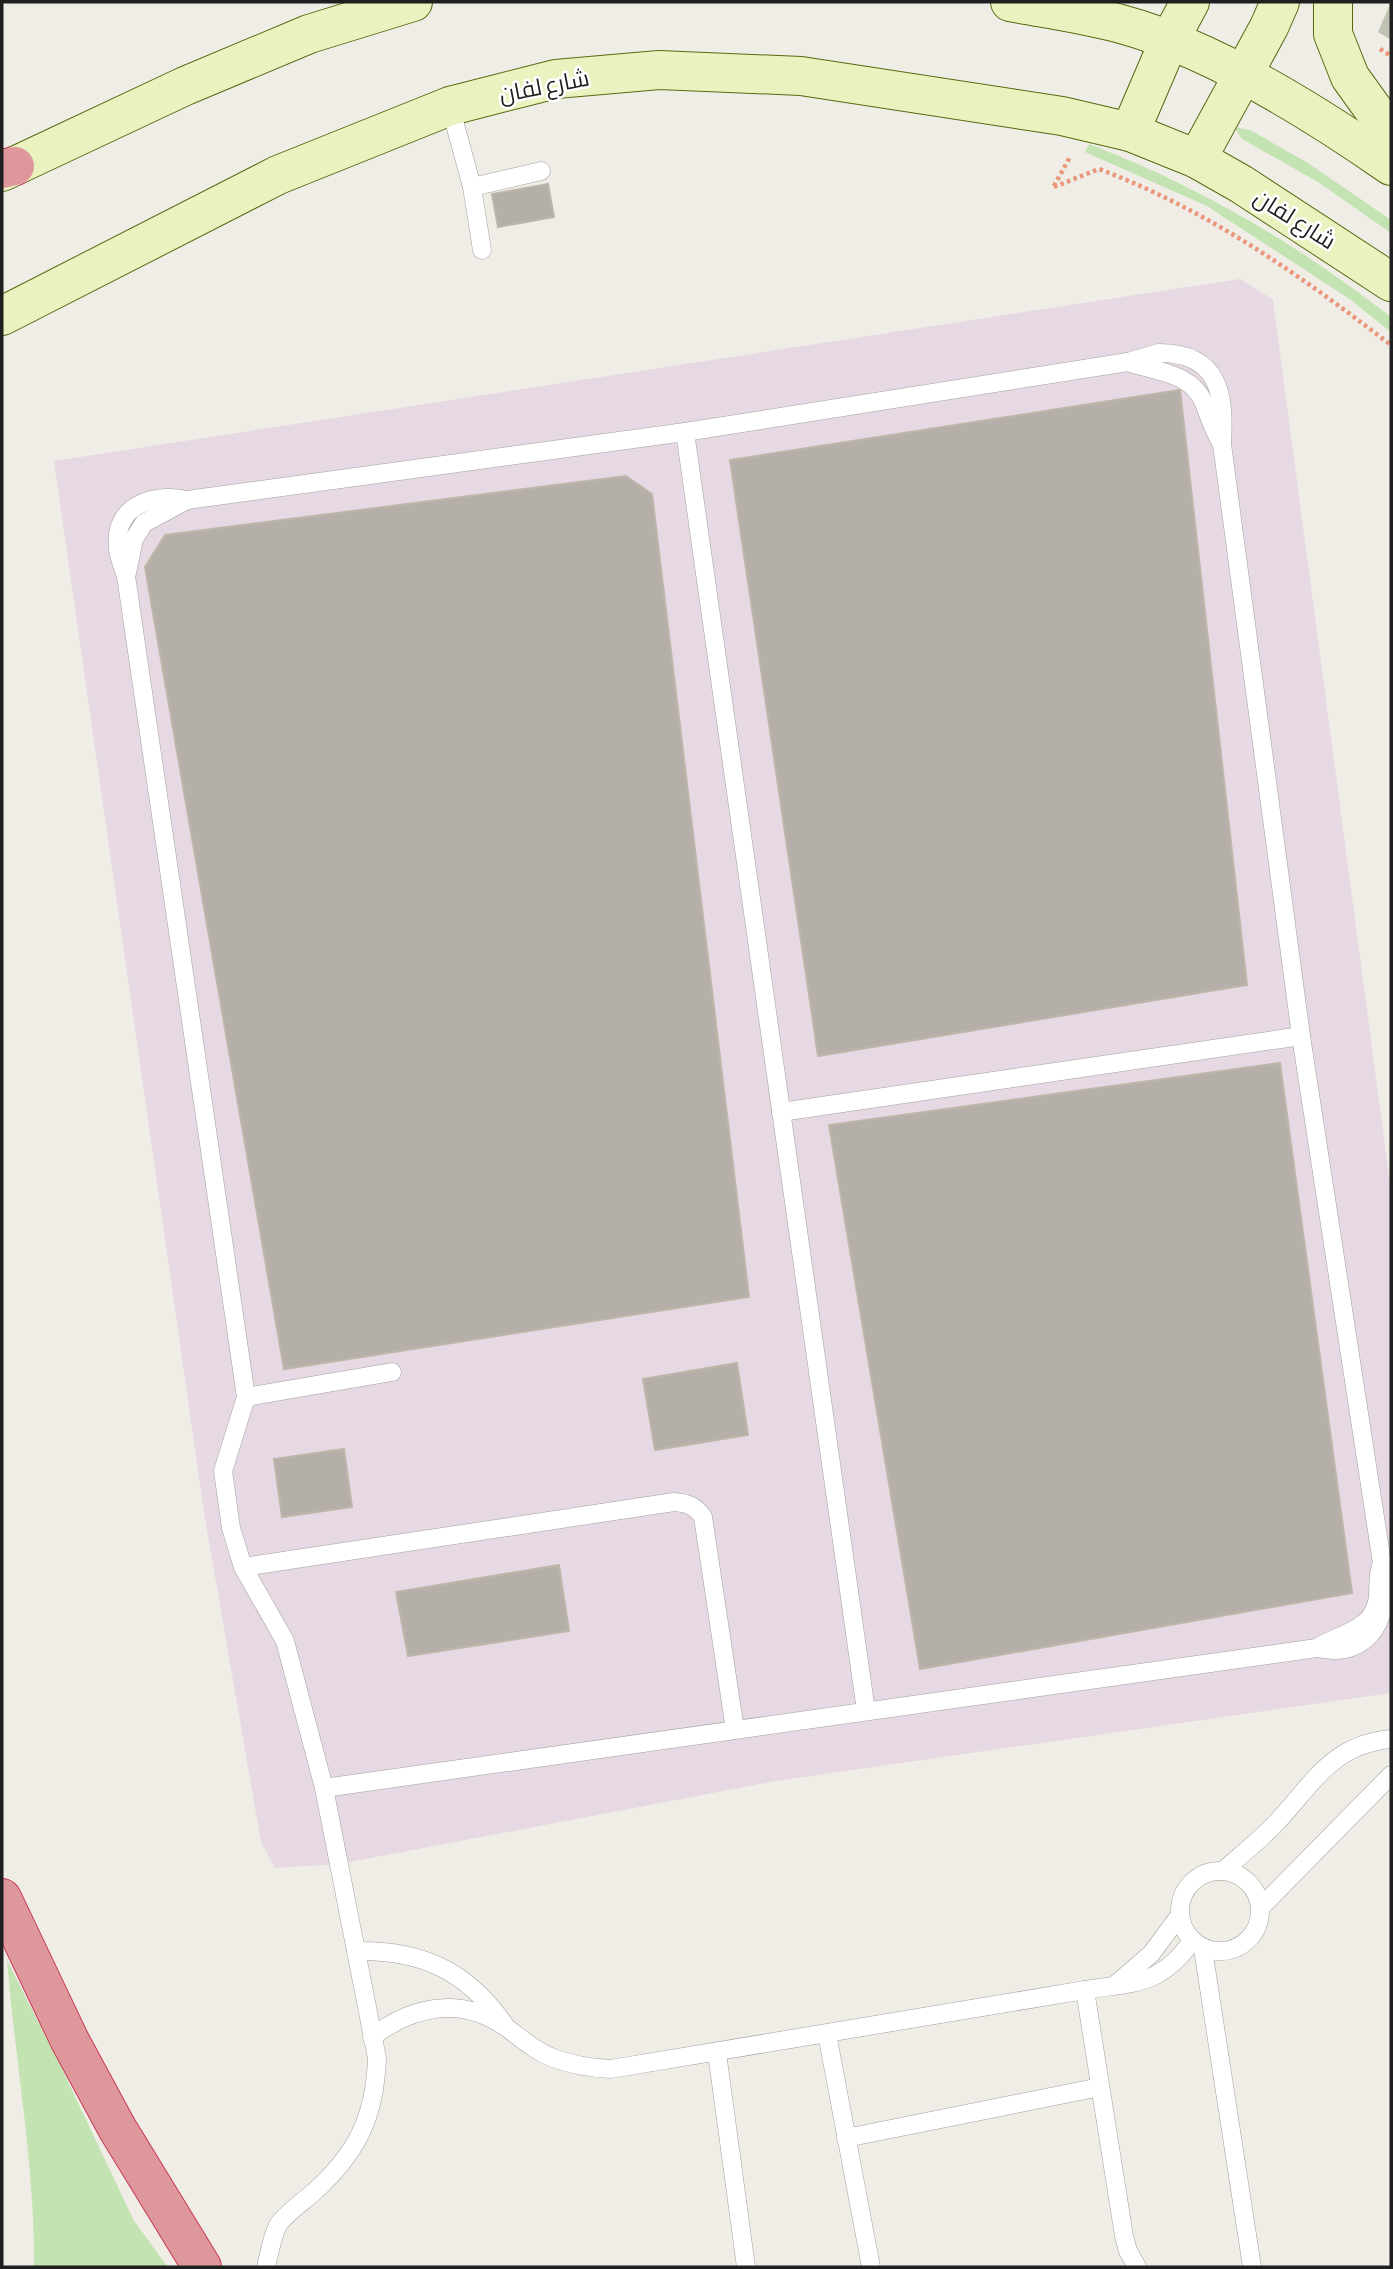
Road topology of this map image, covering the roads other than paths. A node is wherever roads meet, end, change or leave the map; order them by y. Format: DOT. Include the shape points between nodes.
graph roads {
  1 [pos="413,2"];
  2 [pos="1010,2"];
  3 [pos="1190,2"];
  4 [pos="1280,2"];
  5 [pos="1333,2"];
  6 [pos="1169,41"];
  7 [pos="1242,75"];
  8 [pos="450,106"];
  9 [pos="1129,132"];
  10 [pos="1391,134"];
  11 [pos="1197,159"];
  12 [pos="1391,166"];
  13 [pos="6,169"];
  14 [pos="541,171"];
  15 [pos="471,187"];
  16 [pos="482,250"];
  17 [pos="1391,282"];
  18 [pos="2,316"];
  19 [pos="685,432"];
  20 [pos="1301,1036"];
  21 [pos="781,1112"];
  22 [pos="392,1372"];
  23 [pos="246,1397"];
  24 [pos="243,1567"];
  25 [pos="866,1711"];
  26 [pos="736,1730"];
  27 [pos="1391,1739"];
  28 [pos="1391,1775"];
  29 [pos="324,1788"];
  30 [pos="1223,1871"];
  31 [pos="2,1898"];
  32 [pos="1261,1907"];
  33 [pos="1180,1915"];
  34 [pos="1197,1945"];
  35 [pos="356,1951"];
  36 [pos="1115,1985"];
  37 [pos="1085,1990"];
  38 [pos="506,2027"];
  39 [pos="827,2034"];
  40 [pos="372,2037"];
  41 [pos="717,2053"];
  42 [pos="1101,2087"];
  43 [pos="846,2138"];
  44 [pos="202,2267"];
  45 [pos="266,2267"];
  46 [pos="746,2267"];
  47 [pos="871,2267"];
  48 [pos="1137,2267"];
  49 [pos="1252,2267"];
  1 -- 13 [label="street" via="309,34"];
  2 -- 6 [label="street" via="1121,24"];
  3 -- 6 [label="street"];
  4 -- 7 [label="street"];
  5 -- 10 [label="street" via="1333,34 1350,77"];
  6 -- 7 [label="street"];
  6 -- 9 [label="street"];
  7 -- 11 [label="street"];
  7 -- 12 [label="street"];
  8 -- 9 [label="street, شارع لفان" via="556,79 659,70 801,76 1062,116"];
  8 -- 15 [label="lane"];
  8 -- 18 [label="street, شارع لفان" via="278,175"];
  9 -- 11 [label="street, شارع لفان"];
  11 -- 17 [label="street, شارع لفان"];
  14 -- 15 [label="lane"];
  15 -- 16 [label="lane"];
  19 -- 20 [label="lane" via="1128,362 1190,383 1204,402 1222,444"];
  19 -- 21 [label="lane"];
  19 -- 23 [label="lane" via="187,500 152,516 138,530 126,576"];
  20 -- 21 [label="lane"];
  20 -- 25 [label="lane" via="1382,1563 1378,1600 1369,1619 1317,1648"];
  21 -- 25 [label="lane"];
  22 -- 23 [label="lane"];
  23 -- 24 [label="lane" via="223,1471 225,1500"];
  24 -- 26 [label="lane" via="686,1503 703,1517"];
  24 -- 29 [label="lane" via="285,1641"];
  25 -- 26 [label="lane"];
  26 -- 29 [label="lane"];
  27 -- 30 [label="lane" via="1357,1746 1331,1762 1274,1825"];
  28 -- 32 [label="lane"];
  29 -- 35 [label="lane"];
  30 -- 32 [label="lane" via="1249,1882"];
  30 -- 33 [label="lane" via="1209,1872 1187,1888"];
  31 -- 44 [label="highway" via="117,2128"];
  32 -- 34 [label="lane" via="1257,1928 1244,1944 1217,1952"];
  33 -- 34 [label="lane"];
  33 -- 36 [label="lane" via="1151,1954"];
  34 -- 36 [label="lane" via="1151,1979"];
  34 -- 49 [label="lane"];
  35 -- 38 [label="lane" via="407,1954 453,1973 492,2006"];
  35 -- 40 [label="lane"];
  36 -- 37 [label="lane"];
  37 -- 39 [label="lane"];
  37 -- 42 [label="lane"];
  38 -- 40 [label="lane" via="469,2011 427,2009 389,2024"];
  38 -- 41 [label="lane" via="551,2057 580,2067 611,2069"];
  39 -- 41 [label="lane"];
  39 -- 43 [label="lane"];
  40 -- 45 [label="lane" via="376,2085 361,2134 331,2176 279,2223"];
  41 -- 46 [label="lane"];
  42 -- 43 [label="lane"];
  42 -- 48 [label="lane" via="1124,2236"];
  43 -- 47 [label="lane"];
}
